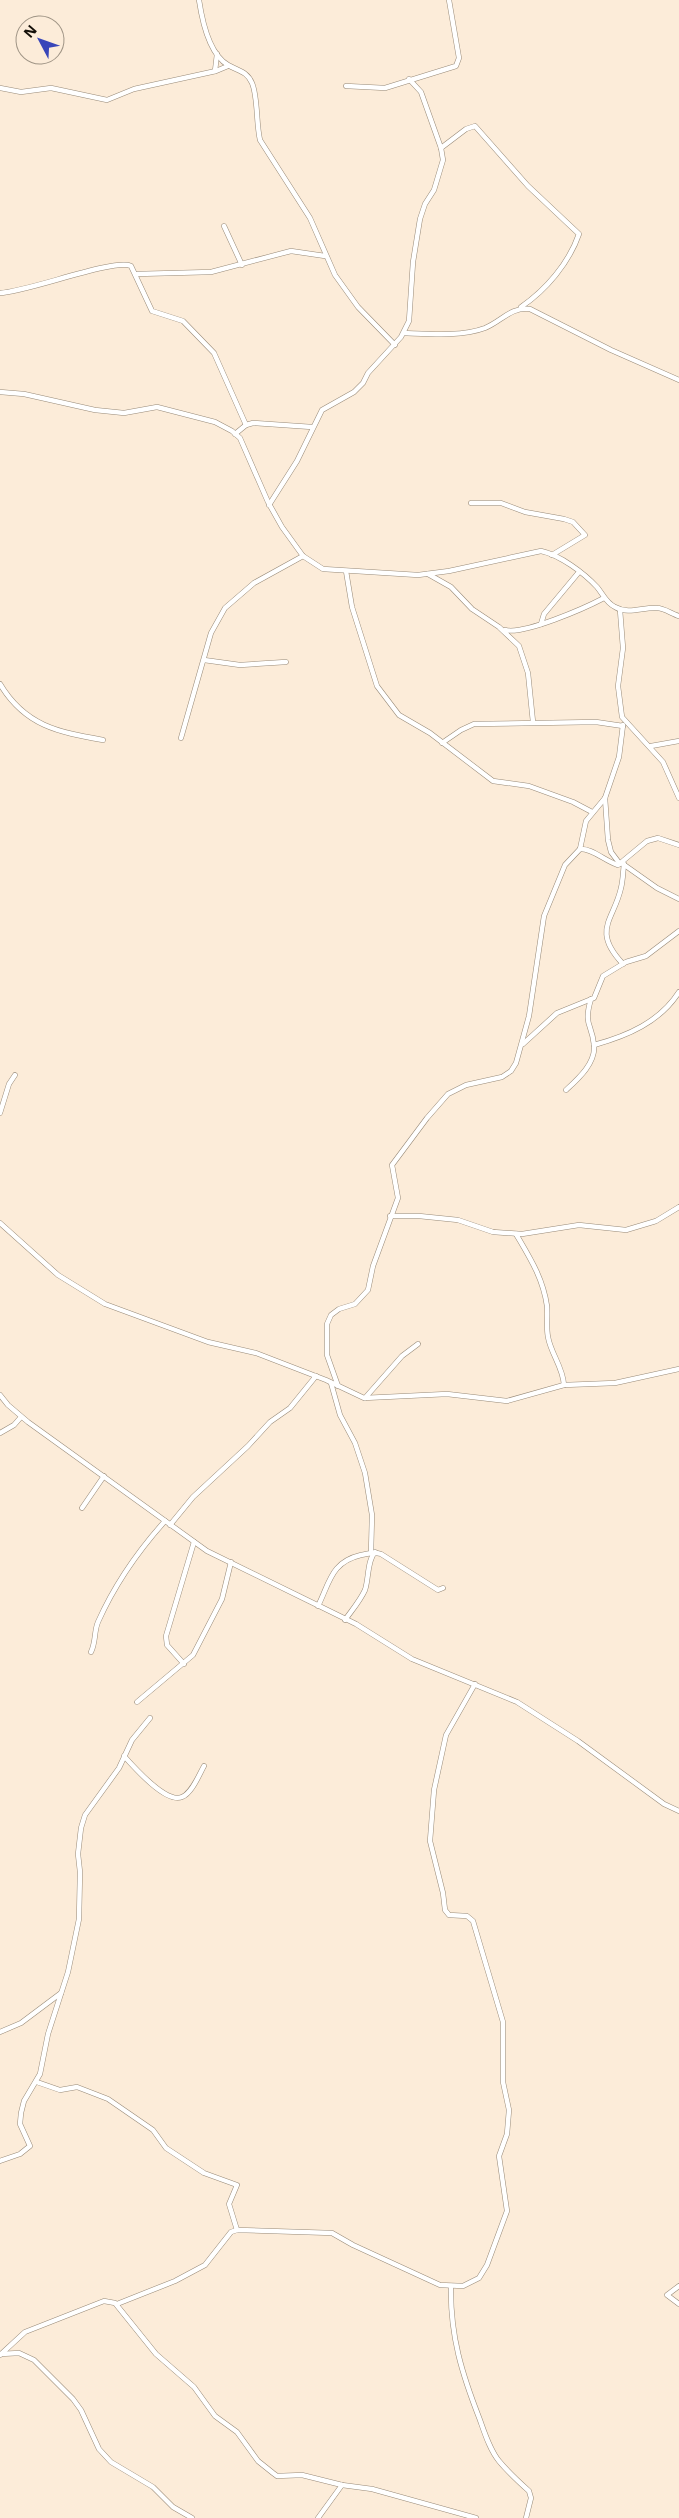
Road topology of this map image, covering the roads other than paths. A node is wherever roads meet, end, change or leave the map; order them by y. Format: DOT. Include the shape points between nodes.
graph roads {
  1 [pos="199,0"];
  2 [pos="449,0"];
  3 [pos="217,54"];
  4 [pos="228,66"];
  5 [pos="215,71"];
  6 [pos="409,79"];
  7 [pos="346,86"];
  8 [pos="0,88"];
  9 [pos="441,148"];
  10 [pos="224,226"];
  11 [pos="325,256"];
  12 [pos="242,265"];
  13 [pos="137,274"];
  14 [pos="0,293"];
  15 [pos="521,308"];
  16 [pos="404,333"];
  17 [pos="395,345"];
  18 [pos="679,380"];
  19 [pos="0,392"];
  20 [pos="246,425"];
  21 [pos="312,427"];
  22 [pos="235,434"];
  23 [pos="471,503"];
  24 [pos="269,505"];
  25 [pos="552,555"];
  26 [pos="303,556"];
  27 [pos="346,571"];
  28 [pos="579,572"];
  29 [pos="427,574"];
  30 [pos="604,598"];
  31 [pos="620,610"];
  32 [pos="679,616"];
  33 [pos="541,624"];
  34 [pos="502,629"];
  35 [pos="204,660"];
  36 [pos="286,662"];
  37 [pos="0,684"];
  38 [pos="623,719"];
  39 [pos="533,722"];
  40 [pos="623,726"];
  41 [pos="181,738"];
  42 [pos="103,740"];
  43 [pos="679,741"];
  44 [pos="442,743"];
  45 [pos="651,746"];
  46 [pos="605,798"];
  47 [pos="679,798"];
  48 [pos="592,812"];
  49 [pos="679,845"];
  50 [pos="580,849"];
  51 [pos="622,864"];
  52 [pos="679,899"];
  53 [pos="679,931"];
  54 [pos="623,964"];
  55 [pos="679,992"];
  56 [pos="591,999"];
  57 [pos="522,1045"];
  58 [pos="594,1046"];
  59 [pos="15,1075"];
  60 [pos="566,1090"];
  61 [pos="0,1113"];
  62 [pos="679,1206"];
  63 [pos="390,1216"];
  64 [pos="0,1223"];
  65 [pos="516,1234"];
  66 [pos="418,1344"];
  67 [pos="679,1369"];
  68 [pos="316,1376"];
  69 [pos="331,1383"];
  70 [pos="564,1385"];
  71 [pos="338,1386"];
  72 [pos="0,1395"];
  73 [pos="365,1398"];
  74 [pos="21,1417"];
  75 [pos="0,1433"];
  76 [pos="104,1476"];
  77 [pos="82,1508"];
  78 [pos="165,1521"];
  79 [pos="170,1525"];
  80 [pos="194,1542"];
  81 [pos="373,1552"];
  82 [pos="231,1562"];
  83 [pos="443,1588"];
  84 [pos="318,1606"];
  85 [pos="345,1620"];
  86 [pos="91,1652"];
  87 [pos="184,1664"];
  88 [pos="475,1684"];
  89 [pos="137,1702"];
  90 [pos="150,1718"];
  91 [pos="124,1756"];
  92 [pos="204,1766"];
  93 [pos="679,1811"];
  94 [pos="62,1992"];
  95 [pos="0,2032"];
  96 [pos="37,2082"];
  97 [pos="0,2161"];
  98 [pos="236,2230"];
  99 [pos="451,2286"];
  100 [pos="679,2286"];
  101 [pos="117,2304"];
  102 [pos="679,2304"];
  103 [pos="1,2354"];
  104 [pos="342,2485"];
  105 [pos="192,2518"];
  106 [pos="318,2518"];
  107 [pos="476,2518"];
  108 [pos="526,2518"];
  1 -- 3 [label="street" via="202,17"];
  2 -- 6 [label="street" via="458,63"];
  3 -- 4 [label="street"];
  3 -- 5 [label="street"];
  4 -- 5 [label="street"];
  4 -- 11 [label="street" via="247,75 252,83 260,140 310,218"];
  5 -- 8 [label="street" via="134,89 107,100 42,87 22,92"];
  6 -- 7 [label="street" via="384,88"];
  6 -- 9 [label="street" via="421,92"];
  9 -- 15 [label="street" via="475,126 523,181 579,234 568,260 537,296"];
  9 -- 16 [label="street" via="441,172 420,219 409,321"];
  10 -- 12 [label="street"];
  11 -- 12 [label="street" via="291,251"];
  11 -- 17 [label="street" via="358,307"];
  12 -- 13 [label="street" via="204,273"];
  13 -- 14 [label="street" via="131,266 122,263"];
  13 -- 20 [label="street" via="152,311 183,321 214,353"];
  15 -- 16 [label="street" via="486,328 469,332"];
  15 -- 18 [label="street" via="542,312 611,350"];
  16 -- 17 [label="street"];
  17 -- 21 [label="street" via="354,392 322,410"];
  19 -- 22 [label="street" via="124,413 157,408 215,422"];
  20 -- 21 [label="street"];
  20 -- 22 [label="street"];
  21 -- 24 [label="street" via="297,461"];
  22 -- 24 [label="street" via="240,438"];
  23 -- 25 [label="street" via="501,503 524,512 573,522 585,535"];
  24 -- 26 [label="street"];
  25 -- 28 [label="street"];
  25 -- 29 [label="street" via="536,551"];
  26 -- 27 [label="street" via="323,569"];
  26 -- 35 [label="street" via="254,583 225,608 211,633"];
  27 -- 29 [label="street"];
  27 -- 44 [label="street" via="352,607 377,686 399,715"];
  28 -- 30 [label="street"];
  28 -- 33 [label="street" via="544,614"];
  29 -- 34 [label="street" via="451,587 472,610"];
  30 -- 31 [label="street"];
  30 -- 33 [label="street"];
  31 -- 32 [label="street" via="630,612 659,608"];
  31 -- 38 [label="street" via="623,648 618,686"];
  33 -- 34 [label="street" via="526,630"];
  34 -- 39 [label="street" via="519,646 523,656"];
  35 -- 36 [label="street" via="240,666"];
  35 -- 41 [label="street"];
  37 -- 42 [label="street" via="11,701 38,721 57,731"];
  38 -- 40 [label="street"];
  38 -- 45 [label="street"];
  39 -- 40 [label="street" via="608,722"];
  39 -- 44 [label="street" via="474,724"];
  40 -- 46 [label="street" via="619,756"];
  43 -- 45 [label="street"];
  44 -- 48 [label="street" via="493,782 528,786"];
  45 -- 47 [label="street" via="663,762"];
  46 -- 48 [label="street"];
  46 -- 51 [label="street" via="611,852"];
  48 -- 50 [label="street" via="584,828"];
  49 -- 51 [label="street" via="658,838 647,841"];
  50 -- 51 [label="street" via="586,848 606,861"];
  50 -- 57 [label="street" via="564,865 544,916"];
  51 -- 52 [label="street"];
  51 -- 54 [label="street" via="622,888 606,922 606,930 613,950"];
  53 -- 54 [label="street" via="646,956"];
  54 -- 56 [label="street" via="603,976"];
  55 -- 58 [label="street" via="673,1001 637,1029"];
  56 -- 57 [label="street" via="557,1013"];
  56 -- 58 [label="street" via="587,1022"];
  57 -- 63 [label="street" via="511,1071 502,1077 458,1087 426,1118 392,1165 398,1198"];
  58 -- 60 [label="street" via="583,1075"];
  59 -- 61 [label="street"];
  62 -- 65 [label="street" via="656,1220 626,1230 578,1225"];
  63 -- 65 [label="street" via="458,1220 493,1232"];
  63 -- 71 [label="street" via="368,1290 355,1304 331,1315 327,1324 327,1355"];
  64 -- 68 [label="street" via="58,1275 105,1304 195,1338 256,1353"];
  65 -- 70 [label="street" via="544,1287 547,1337 563,1374"];
  66 -- 73 [label="street" via="402,1356"];
  67 -- 70 [label="street" via="615,1383"];
  68 -- 69 [label="street"];
  68 -- 79 [label="street" via="290,1408 270,1422 197,1493"];
  69 -- 71 [label="street"];
  69 -- 81 [label="street" via="340,1415 355,1443 365,1473 372,1516"];
  70 -- 73 [label="street" via="507,1401 447,1394"];
  71 -- 73 [label="street"];
  72 -- 74 [label="street"];
  74 -- 75 [label="street"];
  74 -- 76 [label="street"];
  76 -- 77 [label="street"];
  76 -- 78 [label="street"];
  78 -- 79 [label="street"];
  78 -- 86 [label="street" via="151,1536 105,1609 96,1627"];
  79 -- 80 [label="street"];
  80 -- 82 [label="street"];
  80 -- 87 [label="street" via="166,1636 167,1645"];
  81 -- 83 [label="street" via="438,1590"];
  81 -- 84 [label="street" via="353,1557 334,1569"];
  81 -- 85 [label="street" via="365,1590"];
  82 -- 84 [label="street"];
  82 -- 87 [label="street" via="216,1612 193,1655"];
  84 -- 85 [label="street"];
  85 -- 88 [label="street" via="412,1659"];
  87 -- 89 [label="street"];
  88 -- 93 [label="street" via="517,1702 578,1741 664,1804"];
  88 -- 99 [label="street" via="446,1734 434,1790 430,1841 445,1910 449,1916 467,1916 472,1921 503,2022 503,2082 509,2110 507,2134 499,2156 507,2210 479,2278 463,2286"];
  90 -- 91 [label="street"];
  91 -- 92 [label="street" via="151,1783 174,1798 187,1794"];
  91 -- 94 [label="street" via="85,1815 81,1828 79,1919"];
  94 -- 95 [label="street" via="21,2023"];
  94 -- 96 [label="street"];
  96 -- 97 [label="street" via="24,2101 21,2113 20,2124 30,2146 20,2154"];
  96 -- 98 [label="street" via="60,2090 78,2087 108,2099 153,2130 166,2148 196,2168 237,2185 229,2204"];
  98 -- 99 [label="street" via="332,2233 418,2276"];
  98 -- 101 [label="street" via="204,2265 175,2282"];
  99 -- 108 [label="street" via="450,2312 463,2375 498,2460 529,2491 531,2498"];
  100 -- 102 [label="street" via="667,2295"];
  101 -- 103 [label="street" via="104,2301 25,2332"];
  101 -- 104 [label="street" via="156,2354 194,2386 215,2416 237,2432 266,2468 278,2476 293,2474"];
  103 -- 105 [label="street" via="19,2353 34,2360 73,2399 99,2449 111,2462 153,2486 173,2507"];
  104 -- 106 [label="street"];
  104 -- 107 [label="street" via="401,2495"];
}
